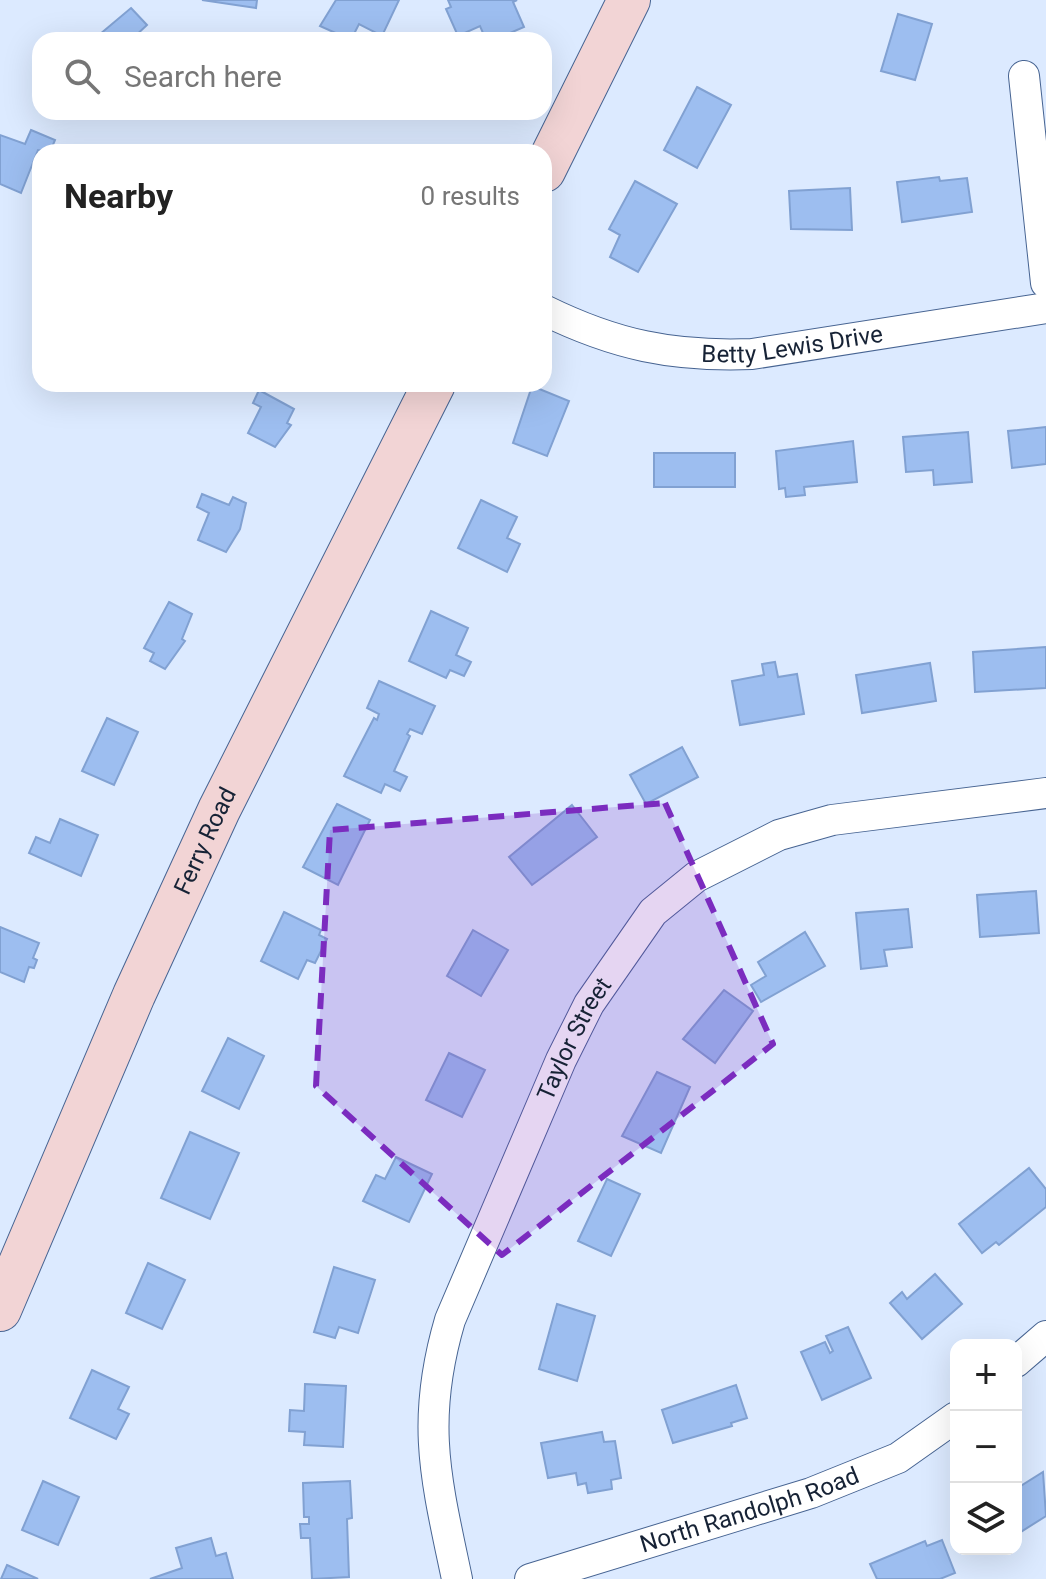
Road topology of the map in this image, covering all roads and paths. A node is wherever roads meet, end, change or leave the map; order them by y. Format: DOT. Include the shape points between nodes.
graph roads {
  1 [pos="629,0"];
  2 [pos="1024,76"];
  3 [pos="552,155"];
  4 [pos="1046,283"];
  5 [pos="1046,308"];
  6 [pos="552,313"];
  7 [pos="430,392"];
  8 [pos="1046,793"];
  9 [pos="0,1310"];
  10 [pos="1046,1336"];
  11 [pos="1022,1357"];
  12 [pos="950,1421"];
  13 [pos="457,1579"];
  14 [pos="530,1579"];
  1 -- 3 [label="main road"];
  2 -- 4 [label="street"];
  5 -- 6 [label="street, Betty Lewis Drive" via="713,356 624,343"];
  7 -- 9 [label="main road, Ferry Road" via="219,810"];
  8 -- 13 [label="street, Taylor Street" via="832,820 779,835 696,877 653,912 634,937 589,1004 561,1060 440,1354 432,1450"];
  10 -- 11 [label="street"];
  12 -- 14 [label="street, North Randolph Road" via="898,1458 811,1493"];
}
